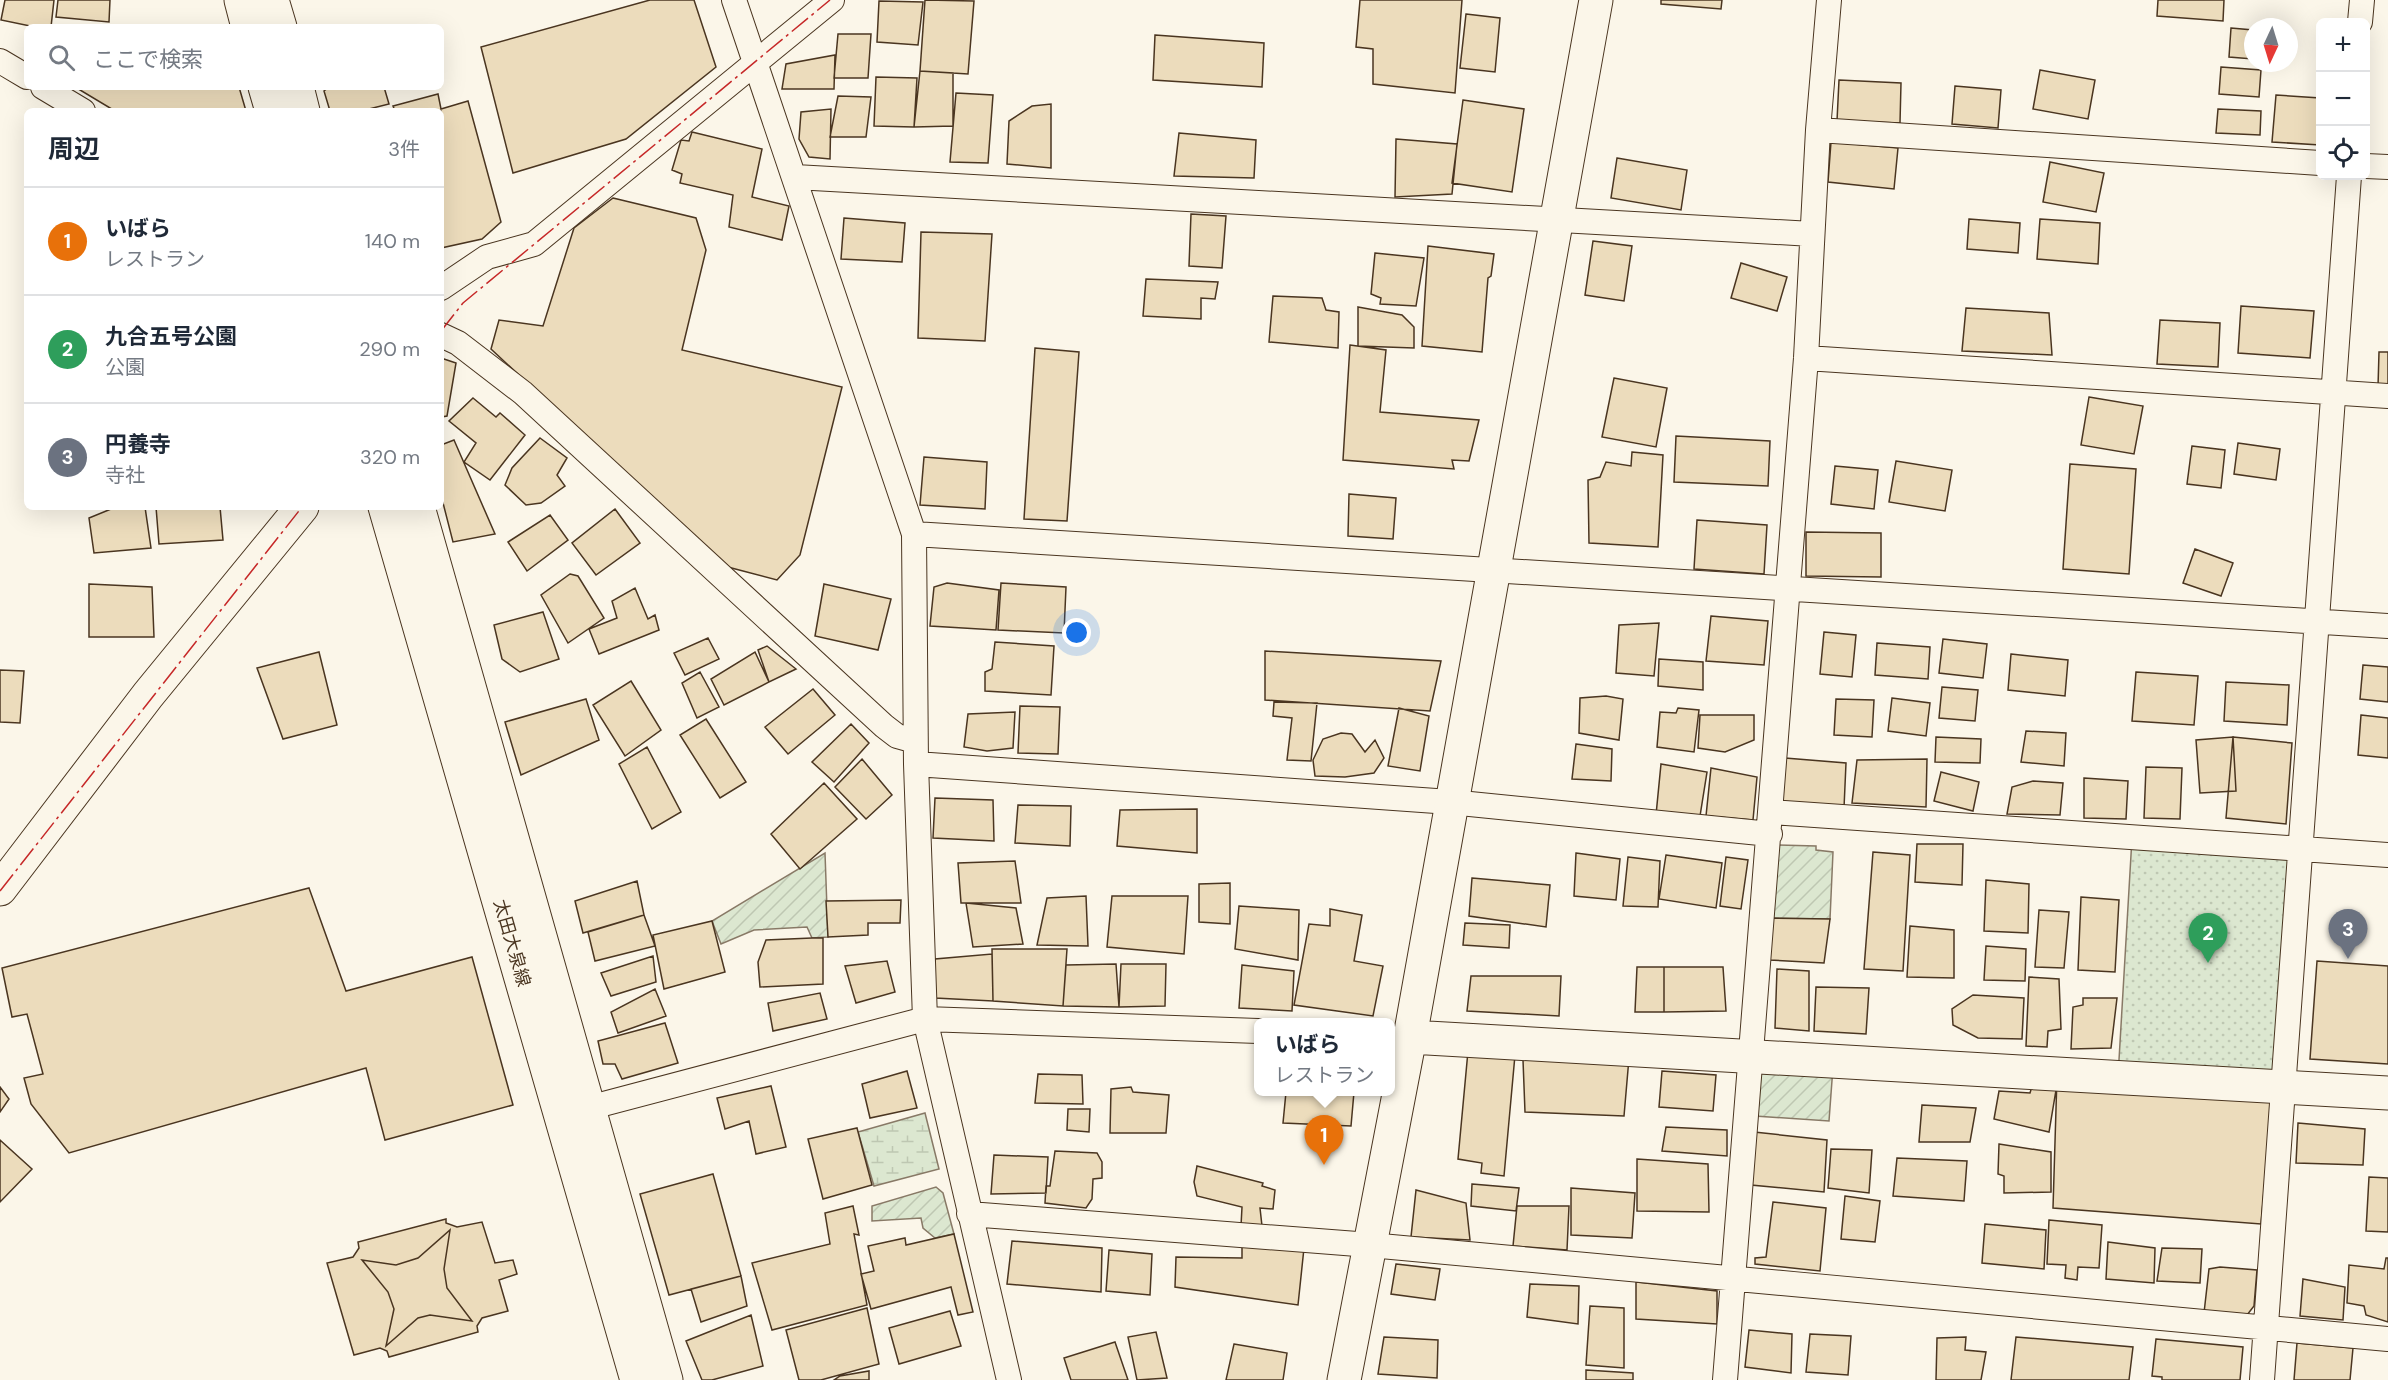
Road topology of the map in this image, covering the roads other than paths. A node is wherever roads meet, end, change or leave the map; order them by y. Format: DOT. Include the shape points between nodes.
graph roads {
  1 [pos="241,0"];
  2 [pos="272,0"];
  3 [pos="734,0"];
  4 [pos="832,0"];
  5 [pos="1596,0"];
  6 [pos="1829,0"];
  7 [pos="2362,0"];
  8 [pos="2360,18"];
  9 [pos="247,24"];
  10 [pos="279,24"];
  11 [pos="0,61"];
  12 [pos="756,64"];
  13 [pos="24,76"];
  14 [pos="48,90"];
  15 [pos="266,90"];
  16 [pos="298,90"];
  17 [pos="78,108"];
  18 [pos="271,108"];
  19 [pos="302,108"];
  20 [pos="1818,130"];
  21 [pos="2316,163"];
  22 [pos="2370,166"];
  23 [pos="2388,167"];
  24 [pos="795,177"];
  25 [pos="2349,180"];
  26 [pos="1557,221"];
  27 [pos="1812,234"];
  28 [pos="444,286"];
  29 [pos="444,336"];
  30 [pos="1806,358"];
  31 [pos="2333,393"];
  32 [pos="2388,396"];
  33 [pos="300,510"];
  34 [pos="386,510"];
  35 [pos="419,510"];
  36 [pos="914,534"];
  37 [pos="1494,569"];
  38 [pos="1787,588"];
  39 [pos="2317,622"];
  40 [pos="2388,626"];
  41 [pos="916,752"];
  42 [pos="1450,802"];
  43 [pos="1770,823"];
  44 [pos="2300,850"];
  45 [pos="2388,855"];
  46 [pos="0,889"];
  47 [pos="925,1019"];
  48 [pos="1254,1031"];
  49 [pos="1400,1036"];
  50 [pos="1752,1056"];
  51 [pos="1395,1071"];
  52 [pos="2283,1087"];
  53 [pos="2388,1093"];
  54 [pos="1391,1096"];
  55 [pos="576,1112"];
  56 [pos="969,1214"];
  57 [pos="1370,1245"];
  58 [pos="1733,1279"];
  59 [pos="2265,1328"];
  60 [pos="2388,1340"];
  61 [pos="637,1380"];
  62 [pos="666,1380"];
  63 [pos="1009,1380"];
  64 [pos="1344,1380"];
  65 [pos="1725,1380"];
  66 [pos="2262,1380"];
  1 -- 9 [label="street"];
  2 -- 10 [label="street"];
  3 -- 12 [label="street"];
  4 -- 12 [label="street"];
  5 -- 26 [label="street"];
  6 -- 20 [label="street"];
  7 -- 8 [label="street"];
  11 -- 13 [label="street"];
  12 -- 24 [label="street"];
  12 -- 28 [label="street" via="534,244 487,256"];
  14 -- 17 [label="street"];
  15 -- 18 [label="street"];
  16 -- 19 [label="street"];
  20 -- 21 [label="street"];
  20 -- 27 [label="street"];
  22 -- 23 [label="street"];
  24 -- 26 [label="street"];
  24 -- 36 [label="street"];
  25 -- 31 [label="street"];
  26 -- 27 [label="street"];
  26 -- 37 [label="street"];
  27 -- 30 [label="street"];
  29 -- 41 [label="street" via="523,393"];
  30 -- 31 [label="street"];
  30 -- 38 [label="street"];
  31 -- 32 [label="street"];
  31 -- 39 [label="street"];
  33 -- 46 [label="street" via="148,695"];
  34 -- 55 [label="street, 太田大泉線"];
  35 -- 55 [label="street, 太田大泉線"];
  36 -- 37 [label="street"];
  36 -- 41 [label="street"];
  37 -- 38 [label="street"];
  37 -- 42 [label="street"];
  38 -- 39 [label="street"];
  38 -- 43 [label="street"];
  39 -- 40 [label="street"];
  39 -- 44 [label="street"];
  41 -- 42 [label="street"];
  41 -- 47 [label="street"];
  42 -- 43 [label="street"];
  42 -- 49 [label="street"];
  43 -- 44 [label="street"];
  43 -- 50 [label="street"];
  44 -- 45 [label="street"];
  44 -- 52 [label="street"];
  47 -- 48 [label="street"];
  47 -- 55 [label="street"];
  47 -- 56 [label="street"];
  49 -- 50 [label="street"];
  49 -- 51 [label="street"];
  50 -- 52 [label="street"];
  50 -- 58 [label="street"];
  52 -- 53 [label="street"];
  52 -- 59 [label="street"];
  54 -- 57 [label="street"];
  55 -- 61 [label="street, 太田大泉線"];
  55 -- 62 [label="street, 太田大泉線"];
  56 -- 57 [label="street"];
  56 -- 63 [label="street"];
  57 -- 58 [label="street"];
  57 -- 64 [label="street"];
  58 -- 59 [label="street"];
  58 -- 65 [label="street"];
  59 -- 60 [label="street"];
  59 -- 66 [label="street"];
}
